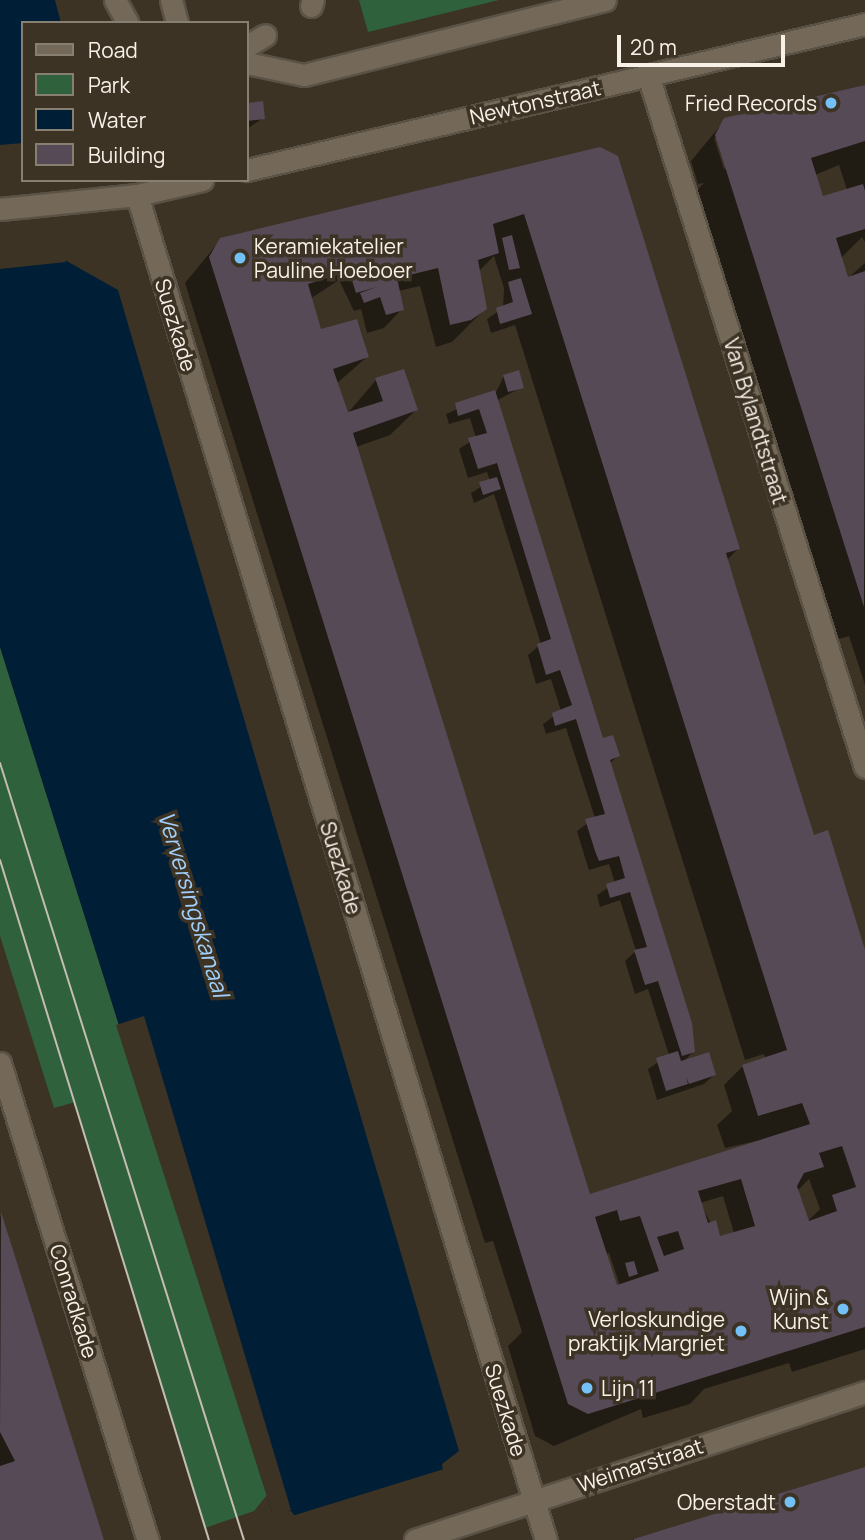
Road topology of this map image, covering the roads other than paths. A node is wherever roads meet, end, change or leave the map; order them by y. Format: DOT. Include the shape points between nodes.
graph roads {
  1 [pos="115,0"];
  2 [pos="171,0"];
  3 [pos="605,0"];
  4 [pos="127,21"];
  5 [pos="176,21"];
  6 [pos="865,24"];
  7 [pos="248,63"];
  8 [pos="648,75"];
  9 [pos="248,170"];
  10 [pos="187,182"];
  11 [pos="137,195"];
  12 [pos="0,209"];
  13 [pos="865,767"];
  14 [pos="0,1063"];
  15 [pos="865,1392"];
  16 [pos="533,1500"];
  17 [pos="148,1540"];
  18 [pos="415,1540"];
  19 [pos="546,1540"];
  1 -- 4 [label="street"];
  2 -- 5 [label="street"];
  3 -- 7 [label="street" via="327,62 304,75"];
  6 -- 8 [label="street, Newtonstraat"];
  8 -- 9 [label="street, Newtonstraat"];
  8 -- 13 [label="street, Van Bylandtstraat"];
  10 -- 11 [label="street"];
  11 -- 12 [label="street"];
  11 -- 16 [label="street, Suezkade"];
  14 -- 17 [label="street, Conradkade"];
  15 -- 16 [label="street, Weimarstraat"];
  16 -- 18 [label="street, Weimarstraat"];
  16 -- 19 [label="street, Suezkade"];
}
